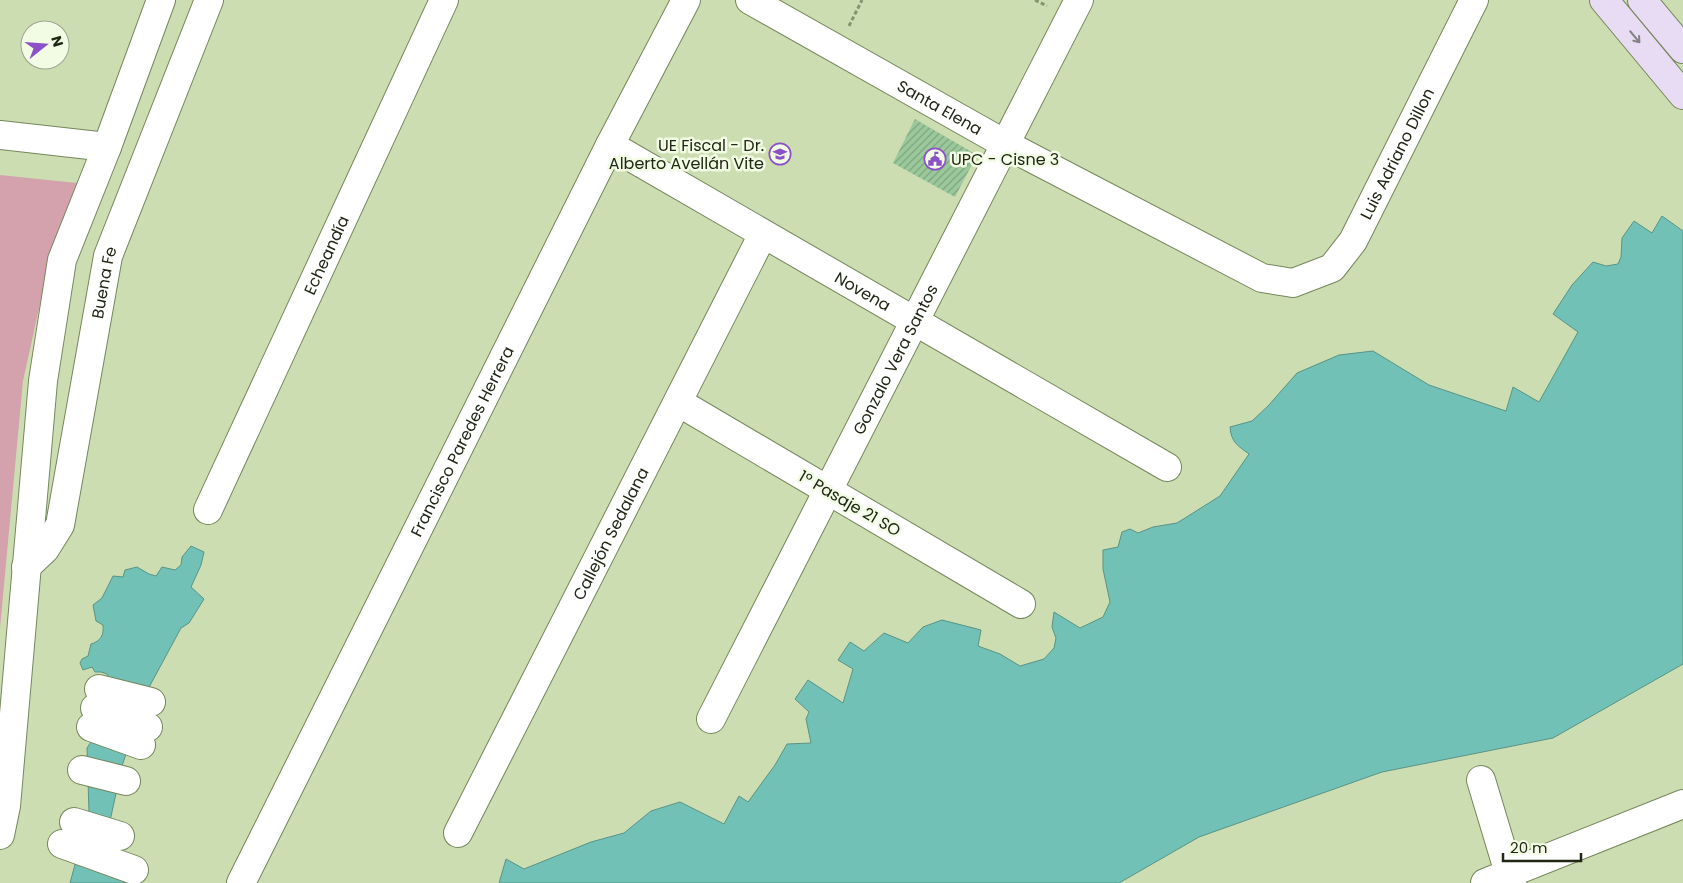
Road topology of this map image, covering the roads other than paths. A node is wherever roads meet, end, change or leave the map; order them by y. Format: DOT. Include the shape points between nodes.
graph roads {
  1 [pos="161,0"];
  2 [pos="209,0"];
  3 [pos="444,0"];
  4 [pos="686,0"];
  5 [pos="750,0"];
  6 [pos="1079,0"];
  7 [pos="1474,0"];
  8 [pos="1604,0"];
  9 [pos="1642,0"];
  10 [pos="1683,49"];
  11 [pos="1683,95"];
  12 [pos="0,136"];
  13 [pos="1005,144"];
  14 [pos="610,145"];
  15 [pos="107,147"];
  16 [pos="763,234"];
  17 [pos="1293,283"];
  18 [pos="915,321"];
  19 [pos="678,402"];
  20 [pos="1168,467"];
  21 [pos="828,491"];
  22 [pos="208,510"];
  23 [pos="26,567"];
  24 [pos="1022,604"];
  25 [pos="95,708"];
  26 [pos="711,719"];
  27 [pos="147,724"];
  28 [pos="81,779"];
  29 [pos="1481,780"];
  30 [pos="124,790"];
  31 [pos="1683,804"];
  32 [pos="458,832"];
  33 [pos="0,835"];
  34 [pos="120,836"];
  35 [pos="134,870"];
  36 [pos="1502,880"];
  37 [pos="241,883"];
  1 -- 15 [label="street"];
  2 -- 23 [label="street, Buena Fe" via="108,256 60,526 45,549"];
  3 -- 22 [label="street, Echeandía"];
  4 -- 14 [label="street, Francisco Paredes Herrera"];
  5 -- 13 [label="street, Santa Elena"];
  6 -- 13 [label="street, Gonzalo Vera Santos"];
  7 -- 17 [label="street, Luis Adriano Dillon" via="1353,241 1332,268"];
  8 -- 11 [label="street, one-way"];
  9 -- 10 [label="street"];
  12 -- 15 [label="street"];
  13 -- 17 [label="street, Santa Elena" via="1262,278"];
  13 -- 18 [label="street, Gonzalo Vera Santos"];
  14 -- 16 [label="street, Novena"];
  14 -- 37 [label="street, Francisco Paredes Herrera"];
  15 -- 23 [label="street" via="62,260 43,381"];
  16 -- 18 [label="street, Novena"];
  16 -- 19 [label="street, Callejón Sedalana"];
  18 -- 20 [label="street, Novena"];
  18 -- 21 [label="street, Gonzalo Vera Santos"];
  19 -- 21 [label="street, 1º Pasaje 21 SO"];
  19 -- 32 [label="street, Callejón Sedalana"];
  21 -- 24 [label="street, 1º Pasaje 21 SO"];
  21 -- 26 [label="street, Gonzalo Vera Santos"];
  23 -- 33 [label="street" via="6,806"];
  25 -- 27 [label="street"];
  28 -- 30 [label="street"];
  29 -- 36 [label="street"];
  31 -- 36 [label="street"];
  34 -- 35 [label="street" via="68,833"];
}
